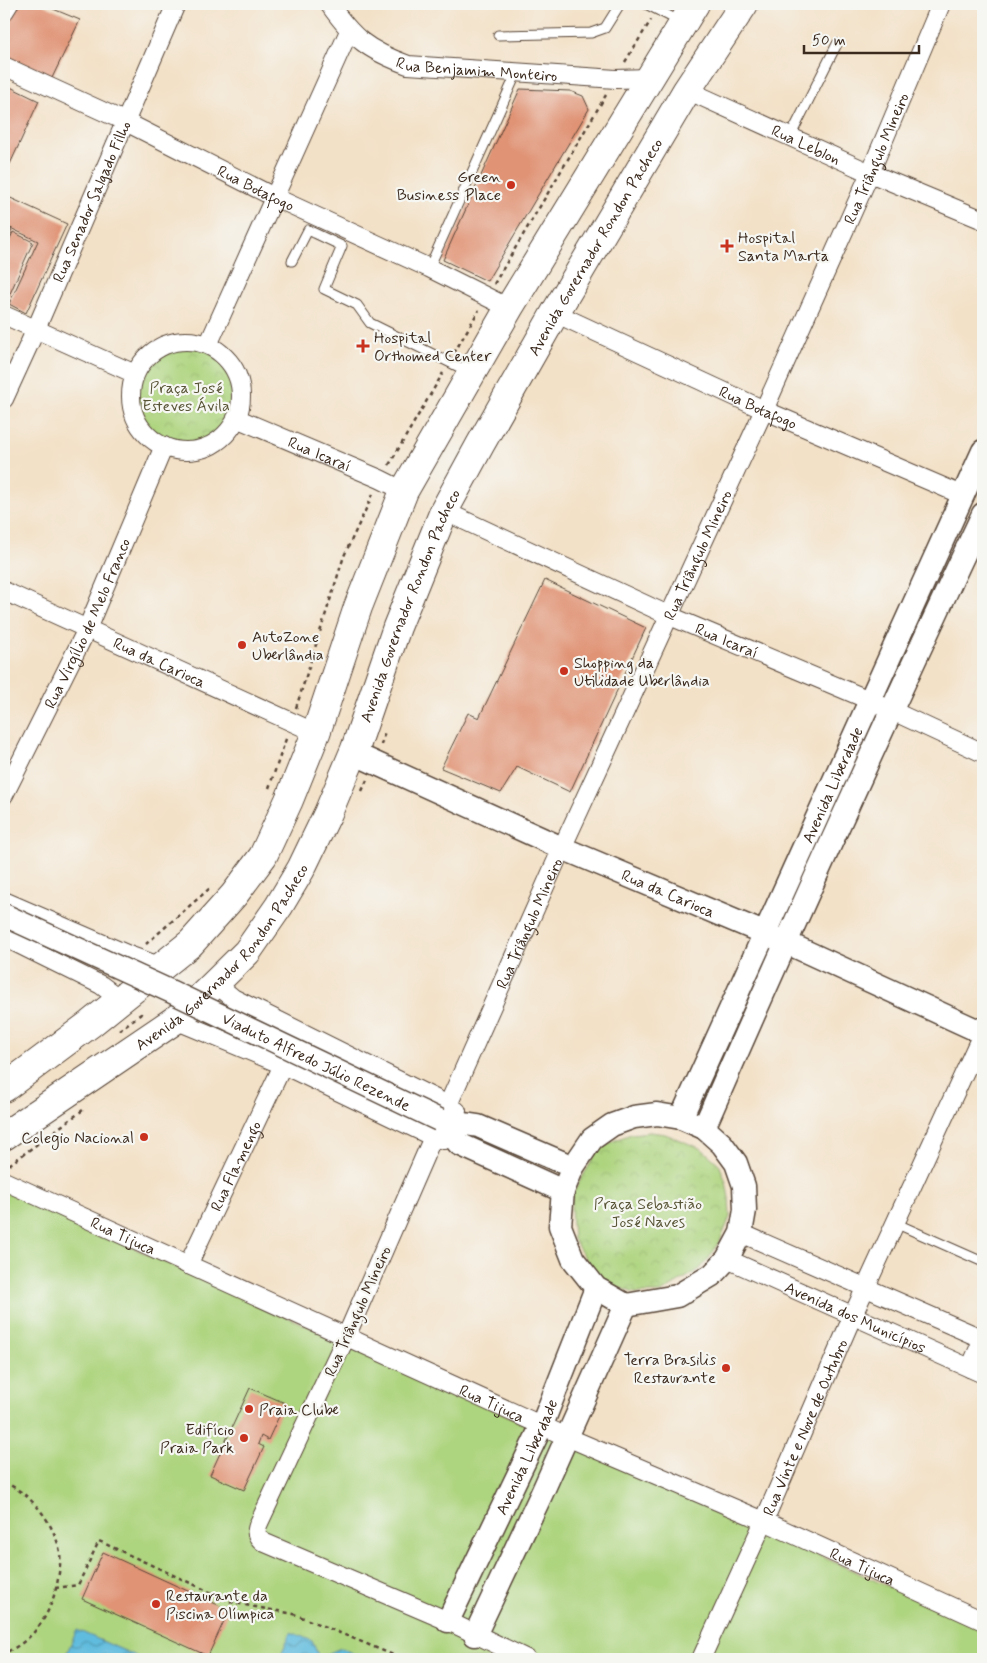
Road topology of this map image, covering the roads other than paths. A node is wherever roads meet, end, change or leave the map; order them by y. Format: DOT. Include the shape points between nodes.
graph roads {
  1 [pos="9,4"];
  2 [pos="176,4"];
  3 [pos="329,4"];
  4 [pos="620,4"];
  5 [pos="646,4"];
  6 [pos="744,4"];
  7 [pos="941,4"];
  8 [pos="4,12"];
  9 [pos="689,13"];
  10 [pos="349,31"];
  11 [pos="498,35"];
  12 [pos="837,44"];
  13 [pos="4,66"];
  14 [pos="517,72"];
  15 [pos="649,78"];
  16 [pos="687,90"];
  17 [pos="124,122"];
  18 [pos="790,137"];
  19 [pos="870,173"];
  20 [pos="274,196"];
  21 [pos="983,220"];
  22 [pos="292,262"];
  23 [pos="429,268"];
  24 [pos="509,308"];
  25 [pos="555,313"];
  26 [pos="4,315"];
  27 [pos="36,329"];
  28 [pos="208,345"];
  29 [pos="472,373"];
  30 [pos="135,374"];
  31 [pos="4,399"];
  32 [pos="764,410"];
  33 [pos="236,418"];
  34 [pos="164,446"];
  35 [pos="983,451"];
  36 [pos="404,491"];
  37 [pos="962,495"];
  38 [pos="444,511"];
  39 [pos="983,514"];
  40 [pos="4,591"];
  41 [pos="670,616"];
  42 [pos="87,629"];
  43 [pos="869,700"];
  44 [pos="891,711"];
  45 [pos="316,733"];
  46 [pos="354,753"];
  47 [pos="983,753"];
  48 [pos="4,795"];
  49 [pos="562,848"];
  50 [pos="4,901"];
  51 [pos="4,915"];
  52 [pos="763,933"];
  53 [pos="4,936"];
  54 [pos="84,936"];
  55 [pos="785,942"];
  56 [pos="162,967"];
  57 [pos="70,970"];
  58 [pos="215,983"];
  59 [pos="121,1000"];
  60 [pos="263,1013"];
  61 [pos="175,1020"];
  62 [pos="983,1032"];
  63 [pos="244,1049"];
  64 [pos="284,1066"];
  65 [pos="4,1088"];
  66 [pos="681,1118"];
  67 [pos="440,1121"];
  68 [pos="704,1128"];
  69 [pos="4,1136"];
  70 [pos="573,1167"];
  71 [pos="4,1181"];
  72 [pos="563,1191"];
  73 [pos="895,1223"];
  74 [pos="741,1233"];
  75 [pos="727,1259"];
  76 [pos="983,1262"];
  77 [pos="188,1265"];
  78 [pos="596,1288"];
  79 [pos="864,1289"];
  80 [pos="626,1305"];
  81 [pos="853,1315"];
  82 [pos="346,1337"];
  83 [pos="983,1339"];
  84 [pos="976,1371"];
  85 [pos="542,1425"];
  86 [pos="567,1437"];
  87 [pos="764,1521"];
  88 [pos="448,1621"];
  89 [pos="983,1621"];
  90 [pos="475,1634"];
  91 [pos="527,1659"];
  92 [pos="701,1659"];
  1 -- 8 [label="street"];
  2 -- 17 [label="street, Rua Senador Salgado Filho"];
  3 -- 10 [label="street, Rua Benjamim Monteiro"];
  4 -- 11 [label="lane" via="605,28 591,33"];
  5 -- 9 [label="lane"];
  6 -- 16 [label="main road, Avenida Governador Rondon Pacheco"];
  7 -- 19 [label="street, Rua Triângulo Mineiro"];
  9 -- 15 [label="main road, Avenida Governador Rondon Pacheco"];
  10 -- 14 [label="street, Rua Benjamim Monteiro" via="382,55 408,65"];
  10 -- 20 [label="street"];
  12 -- 18 [label="lane"];
  13 -- 17 [label="street, Rua Botafogo"];
  14 -- 15 [label="street, Rua Benjamim Monteiro"];
  14 -- 23 [label="lane"];
  15 -- 24 [label="main road, Avenida Governador Rondon Pacheco"];
  16 -- 18 [label="street, Rua Leblon"];
  16 -- 25 [label="main road, Avenida Governador Rondon Pacheco"];
  17 -- 20 [label="street, Rua Botafogo"];
  17 -- 27 [label="street, Rua Senador Salgado Filho"];
  18 -- 19 [label="street, Rua Leblon"];
  19 -- 21 [label="street, Rua Leblon"];
  19 -- 32 [label="street, Rua Triângulo Mineiro"];
  20 -- 23 [label="street, Rua Botafogo"];
  20 -- 28 [label="street"];
  22 -- 29 [label="lane" via="308,230 342,246 324,289 357,304 370,323"];
  23 -- 24 [label="street, Rua Botafogo"];
  24 -- 29 [label="main road, Avenida Governador Rondon Pacheco"];
  25 -- 32 [label="street, Rua Botafogo"];
  25 -- 38 [label="main road, Avenida Governador Rondon Pacheco"];
  26 -- 27 [label="street"];
  27 -- 30 [label="street"];
  27 -- 31 [label="street, Rua Senador Salgado Filho"];
  28 -- 30 [label="street" via="182,341 158,348"];
  28 -- 33 [label="street" via="222,354 234,368 240,384 241,401"];
  29 -- 36 [label="main road, Avenida Governador Rondon Pacheco"];
  30 -- 34 [label="street" via="132,408 138,424 149,437"];
  32 -- 37 [label="street, Rua Botafogo"];
  32 -- 41 [label="street, Rua Triângulo Mineiro"];
  33 -- 34 [label="street" via="227,433 214,444 197,450"];
  33 -- 36 [label="street, Rua Icaraí"];
  34 -- 42 [label="street, Rua Virgílio de Melo Franco"];
  35 -- 37 [label="street, Avenida Liberdade"];
  36 -- 45 [label="main road, Avenida Governador Rondon Pacheco" via="358,606"];
  37 -- 43 [label="street, Avenida Liberdade"];
  38 -- 41 [label="street, Rua Icaraí"];
  38 -- 46 [label="main road, Avenida Governador Rondon Pacheco" via="397,627"];
  39 -- 44 [label="street, Avenida Liberdade"];
  40 -- 42 [label="street, Rua da Carioca"];
  41 -- 43 [label="street, Rua Icaraí"];
  41 -- 49 [label="street, Rua Triângulo Mineiro"];
  42 -- 45 [label="street, Rua da Carioca"];
  42 -- 48 [label="street, Rua Virgílio de Melo Franco"];
  43 -- 44 [label="street, Rua Icaraí"];
  43 -- 52 [label="street, Avenida Liberdade"];
  44 -- 47 [label="street, Rua Icaraí"];
  44 -- 55 [label="street, Avenida Liberdade"];
  45 -- 56 [label="main road, Avenida Governador Rondon Pacheco" via="263,856 234,895 191,943"];
  46 -- 49 [label="street, Rua da Carioca"];
  46 -- 58 [label="main road, Avenida Governador Rondon Pacheco" via="302,869 247,952"];
  49 -- 52 [label="street, Rua da Carioca"];
  49 -- 67 [label="street, Rua Triângulo Mineiro"];
  50 -- 54 [label="street"];
  51 -- 67 [label="street, Viaduto Alfredo Júlio Rezende, bridge"];
  52 -- 55 [label="street, Rua da Carioca"];
  52 -- 66 [label="street, Avenida Liberdade"];
  53 -- 57 [label="street"];
  54 -- 56 [label="street"];
  54 -- 57 [label="street" via="95,949 95,962 88,970"];
  55 -- 62 [label="street, Rua da Carioca"];
  55 -- 68 [label="street, Avenida Liberdade"];
  56 -- 59 [label="main road, Avenida Governador Rondon Pacheco"];
  57 -- 59 [label="street" via="101,985"];
  58 -- 60 [label="street" via="233,998"];
  58 -- 61 [label="main road, Avenida Governador Rondon Pacheco"];
  59 -- 65 [label="main road, Avenida Governador Rondon Pacheco"];
  60 -- 63 [label="street" via="242,1019 235,1035"];
  60 -- 67 [label="street"];
  61 -- 63 [label="street"];
  61 -- 69 [label="main road, Avenida Governador Rondon Pacheco"];
  62 -- 73 [label="street, Rua Vinte e Nove de Outubro"];
  63 -- 64 [label="street"];
  64 -- 67 [label="street"];
  64 -- 77 [label="street, Rua Flamengo"];
  66 -- 68 [label="street"];
  66 -- 70 [label="street" via="657,1114 634,1117 612,1125 592,1139"];
  67 -- 70 [label="street" via="478,1126"];
  67 -- 72 [label="street" via="459,1144"];
  67 -- 82 [label="street, Rua Triângulo Mineiro"];
  68 -- 74 [label="street" via="736,1163 744,1186 745,1210"];
  70 -- 72 [label="street"];
  71 -- 77 [label="street, Rua Tijuca"];
  72 -- 78 [label="street" via="560,1226 573,1258"];
  73 -- 76 [label="lane"];
  73 -- 79 [label="street, Rua Vinte e Nove de Outubro"];
  74 -- 75 [label="street"];
  74 -- 79 [label="street, Avenida dos Municípios"];
  75 -- 80 [label="street" via="712,1275 677,1296"];
  75 -- 81 [label="street, Avenida dos Municípios"];
  77 -- 82 [label="street, Rua Tijuca"];
  78 -- 80 [label="street"];
  78 -- 85 [label="street, Avenida Liberdade"];
  79 -- 81 [label="street, Rua Vinte e Nove de Outubro"];
  79 -- 83 [label="street, Avenida dos Municípios"];
  80 -- 86 [label="street, Avenida Liberdade"];
  81 -- 84 [label="street, Avenida dos Municípios"];
  81 -- 87 [label="street, Rua Vinte e Nove de Outubro"];
  82 -- 85 [label="street, Rua Tijuca"];
  82 -- 88 [label="street, Rua Triângulo Mineiro" via="258,1523 258,1538"];
  83 -- 84 [label="street"];
  85 -- 86 [label="street, Rua Tijuca"];
  85 -- 88 [label="street, Avenida Liberdade"];
  86 -- 87 [label="street, Rua Tijuca"];
  86 -- 90 [label="street, Avenida Liberdade"];
  87 -- 89 [label="street, Rua Tijuca"];
  87 -- 92 [label="street, Rua Vinte e Nove de Outubro"];
  88 -- 90 [label="street"];
  90 -- 91 [label="street"];
}
